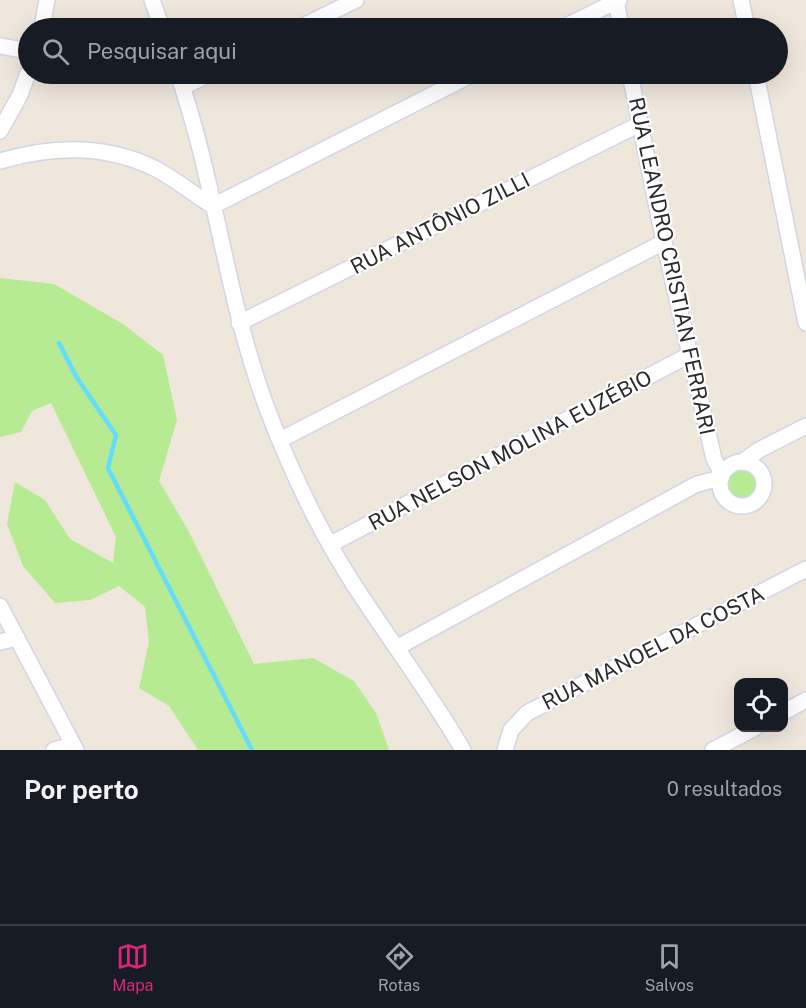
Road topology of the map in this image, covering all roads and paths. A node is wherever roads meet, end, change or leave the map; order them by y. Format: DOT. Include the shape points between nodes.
graph roads {
  1 [pos="47,0"];
  2 [pos="152,0"];
  3 [pos="356,0"];
  4 [pos="617,0"];
  5 [pos="741,0"];
  6 [pos="44,18"];
  7 [pos="158,18"];
  8 [pos="320,18"];
  9 [pos="582,18"];
  10 [pos="620,18"];
  11 [pos="745,18"];
  12 [pos="0,46"];
  13 [pos="18,49"];
  14 [pos="24,84"];
  15 [pos="181,84"];
  16 [pos="453,84"];
  17 [pos="632,84"];
  18 [pos="758,84"];
  19 [pos="640,123"];
  20 [pos="0,130"];
  21 [pos="0,161"];
  22 [pos="213,206"];
  23 [pos="664,242"];
  24 [pos="239,323"];
  25 [pos="806,323"];
  26 [pos="689,355"];
  27 [pos="806,426"];
  28 [pos="280,440"];
  29 [pos="759,450"];
  30 [pos="758,469"];
  31 [pos="729,470"];
  32 [pos="697,484"];
  33 [pos="722,494"];
  34 [pos="331,544"];
  35 [pos="806,569"];
  36 [pos="0,606"];
  37 [pos="17,638"];
  38 [pos="0,642"];
  39 [pos="398,647"];
  40 [pos="806,700"];
  41 [pos="788,709"];
  42 [pos="747,732"];
  43 [pos="506,743"];
  44 [pos="74,747"];
  45 [pos="54,750"];
  46 [pos="463,750"];
  47 [pos="713,750"];
  1 -- 6 [label="street"];
  2 -- 7 [label="street"];
  3 -- 8 [label="street"];
  4 -- 9 [label="street"];
  4 -- 10 [label="street"];
  5 -- 11 [label="street"];
  12 -- 13 [label="street"];
  14 -- 20 [label="street"];
  15 -- 22 [label="street"];
  16 -- 22 [label="street"];
  17 -- 19 [label="street, RUA LEANDRO CRISTIAN FERRARI"];
  18 -- 25 [label="street"];
  19 -- 23 [label="street, RUA LEANDRO CRISTIAN FERRARI"];
  19 -- 24 [label="street, RUA ANTÔNIO ZILLI"];
  21 -- 22 [label="street" via="52,150 85,149 119,155 155,169"];
  22 -- 24 [label="street"];
  23 -- 26 [label="street, RUA LEANDRO CRISTIAN FERRARI"];
  23 -- 28 [label="street"];
  24 -- 28 [label="street"];
  26 -- 31 [label="street, RUA LEANDRO CRISTIAN FERRARI" via="714,459"];
  26 -- 34 [label="street, RUA NELSON MOLINA EUZÉBIO"];
  27 -- 29 [label="street"];
  28 -- 34 [label="street"];
  29 -- 30 [label="street"];
  29 -- 31 [label="street"];
  30 -- 31 [label="street"];
  30 -- 33 [label="street" via="765,482 758,501 738,507"];
  31 -- 32 [label="street"];
  31 -- 33 [label="street"];
  32 -- 33 [label="street"];
  32 -- 39 [label="street"];
  34 -- 39 [label="street" via="367,605"];
  35 -- 43 [label="street, RUA MANOEL DA COSTA" via="527,713 515,723"];
  36 -- 37 [label="street"];
  37 -- 38 [label="street"];
  37 -- 44 [label="street"];
  39 -- 46 [label="street"];
  40 -- 41 [label="street"];
  42 -- 47 [label="street"];
  44 -- 45 [label="street"];
}
